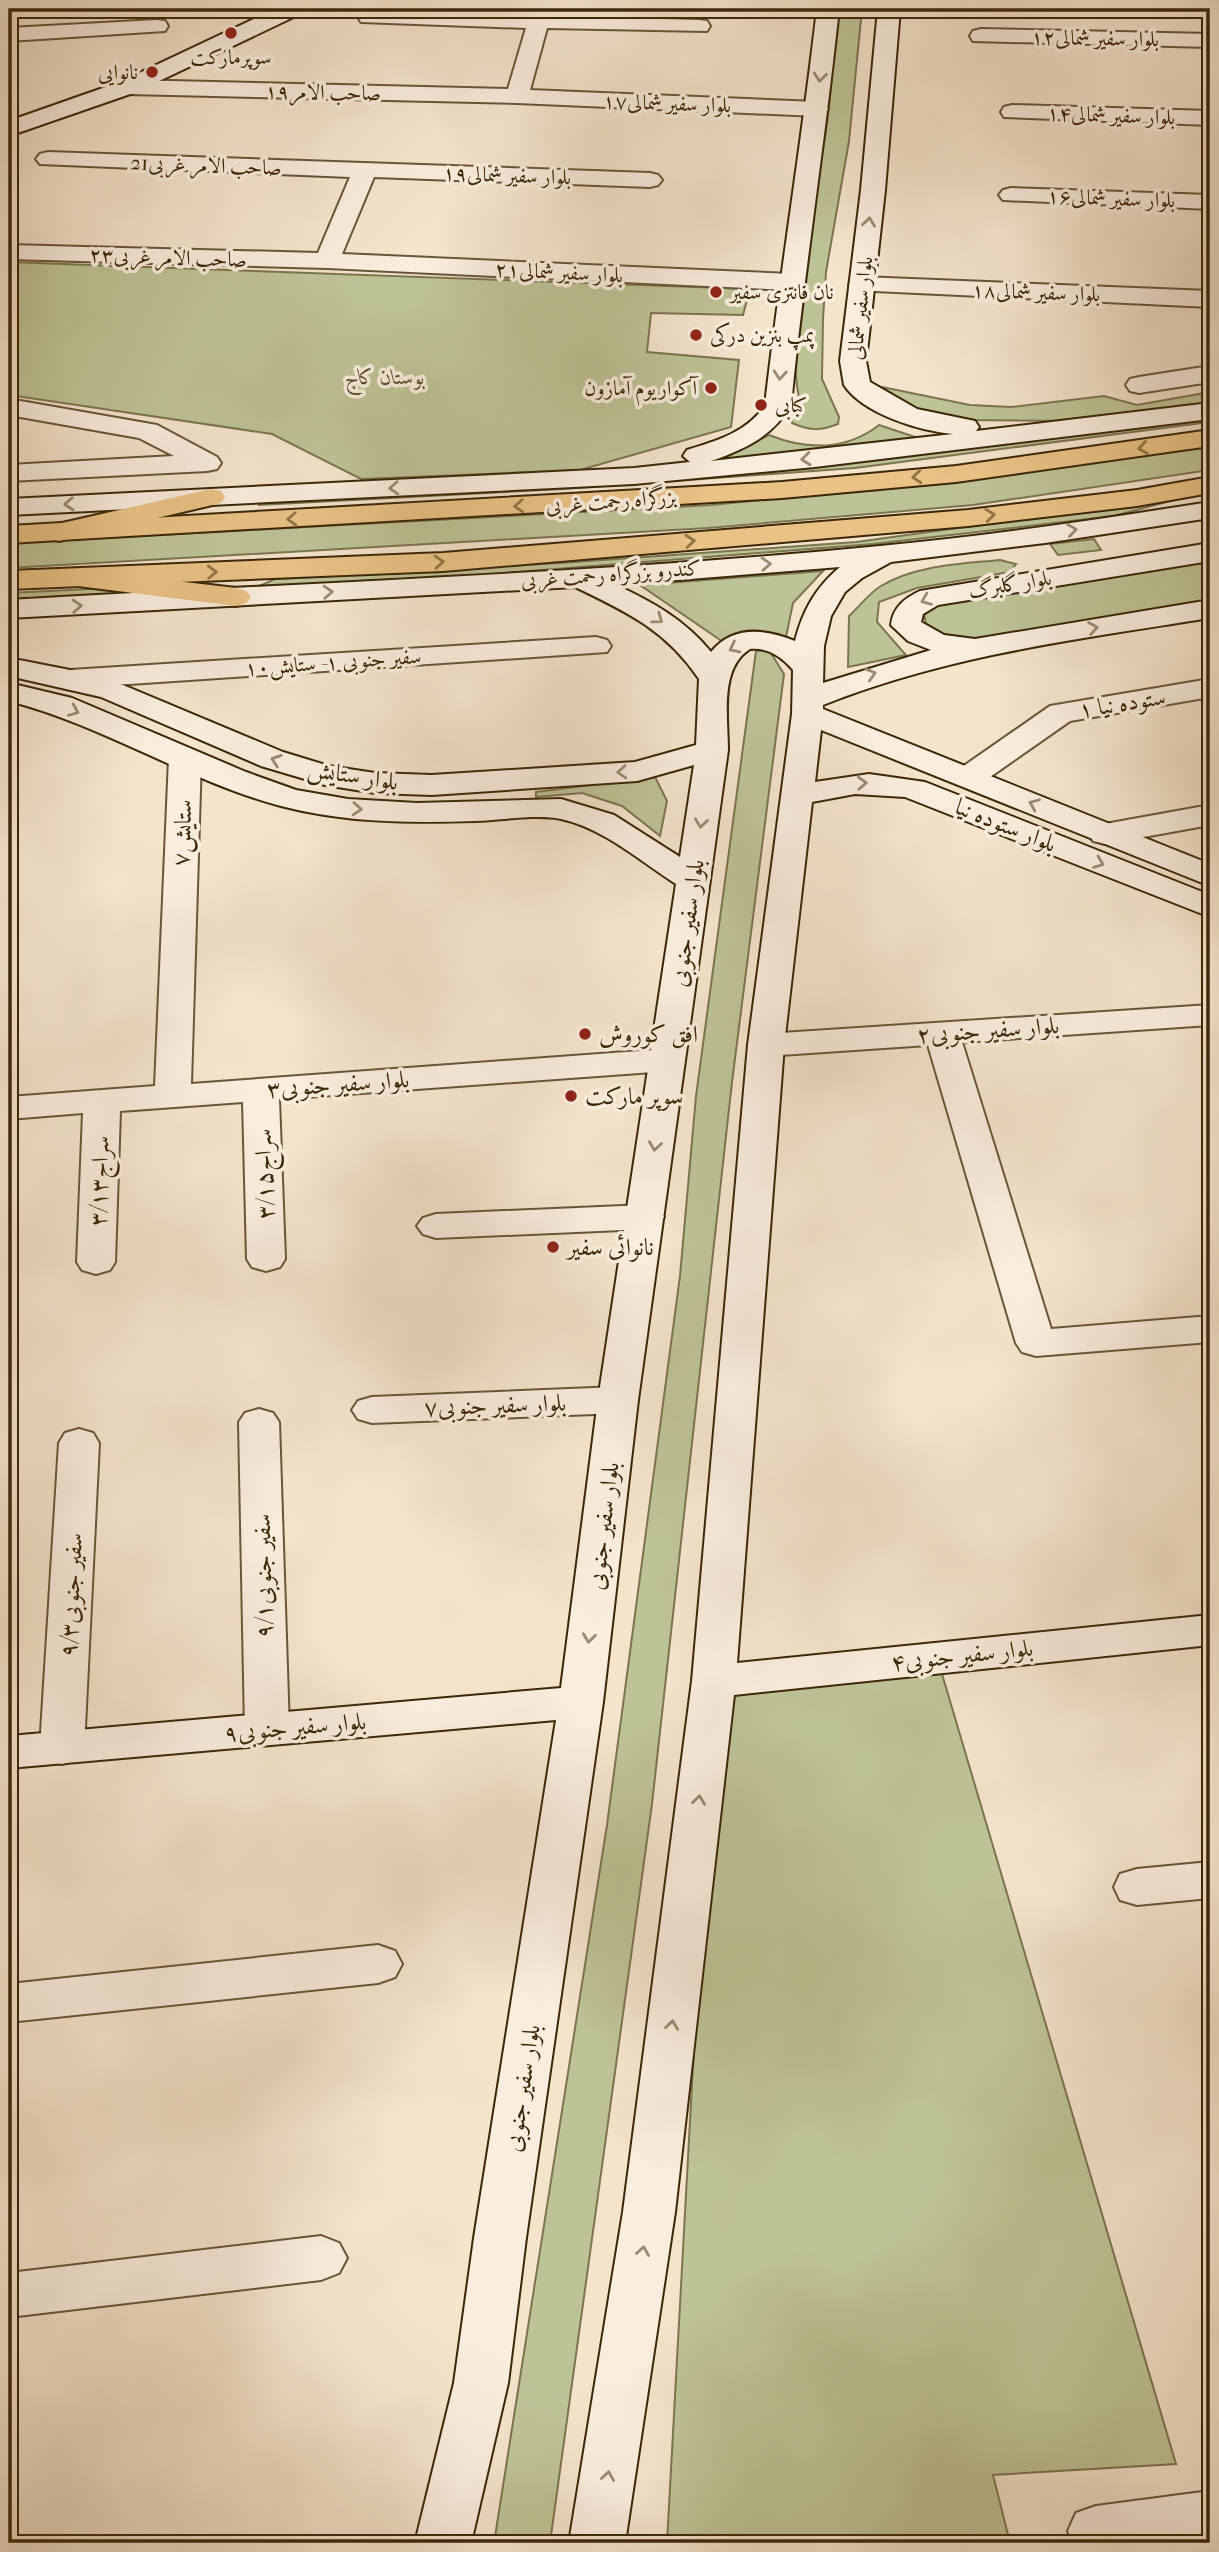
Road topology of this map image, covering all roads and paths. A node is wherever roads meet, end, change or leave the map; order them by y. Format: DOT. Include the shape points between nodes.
graph roads {
  1 [pos="292,9"];
  2 [pos="828,9"];
  3 [pos="889,9"];
  4 [pos="369,17"];
  5 [pos="538,22"];
  6 [pos="157,26"];
  7 [pos="699,26"];
  8 [pos="9,35"];
  9 [pos="981,36"];
  10 [pos="1210,41"];
  11 [pos="128,87"];
  12 [pos="517,96"];
  13 [pos="817,109"];
  14 [pos="1012,112"];
  15 [pos="1210,118"];
  16 [pos="13,126"];
  17 [pos="48,159"];
  18 [pos="365,170"];
  19 [pos="650,180"];
  20 [pos="1011,195"];
  21 [pos="1210,202"];
  22 [pos="9,252"];
  23 [pos="327,261"];
  24 [pos="791,282"];
  25 [pos="862,285"];
  26 [pos="1210,299"];
  27 [pos="1210,374"];
  28 [pos="857,385"];
  29 [pos="1139,385"];
  30 [pos="9,407"];
  31 [pos="1202,414"];
  32 [pos="787,426"];
  33 [pos="1069,429"];
  34 [pos="1210,438"];
  35 [pos="206,463"];
  36 [pos="9,473"];
  37 [pos="634,476"];
  38 [pos="1210,485"];
  39 [pos="211,497"];
  40 [pos="1210,498"];
  41 [pos="9,507"];
  42 [pos="1210,510"];
  43 [pos="1129,522"];
  44 [pos="59,533"];
  45 [pos="9,535"];
  46 [pos="980,542"];
  47 [pos="1210,552"];
  48 [pos="883,555"];
  49 [pos="1146,563"];
  50 [pos="70,578"];
  51 [pos="576,578"];
  52 [pos="9,580"];
  53 [pos="1033,581"];
  54 [pos="236,597"];
  55 [pos="1210,609"];
  56 [pos="9,610"];
  57 [pos="596,646"];
  58 [pos="981,646"];
  59 [pos="9,667"];
  60 [pos="69,678"];
  61 [pos="714,679"];
  62 [pos="1210,688"];
  63 [pos="9,692"];
  64 [pos="808,695"];
  65 [pos="712,750"];
  66 [pos="185,758"];
  67 [pos="937,764"];
  68 [pos="969,777"];
  69 [pos="914,789"];
  70 [pos="512,794"];
  71 [pos="796,797"];
  72 [pos="1210,815"];
  73 [pos="1105,834"];
  74 [pos="1210,876"];
  75 [pos="693,880"];
  76 [pos="1210,907"];
  77 [pos="1210,1015"];
  78 [pos="942,1033"];
  79 [pos="766,1045"];
  80 [pos="667,1060"];
  81 [pos="261,1090"];
  82 [pos="173,1096"];
  83 [pos="102,1101"];
  84 [pos="9,1108"];
  85 [pos="645,1217"];
  86 [pos="436,1226"];
  87 [pos="266,1259"];
  88 [pos="96,1262"];
  89 [pos="1210,1329"];
  90 [pos="618,1400"];
  91 [pos="372,1410"];
  92 [pos="259,1422"];
  93 [pos="79,1443"];
  94 [pos="1210,1630"];
  95 [pos="714,1681"];
  96 [pos="581,1702"];
  97 [pos="267,1729"];
  98 [pos="62,1748"];
  99 [pos="9,1752"];
  100 [pos="1210,1880"];
  101 [pos="1137,1887"];
  102 [pos="378,1964"];
  103 [pos="9,2003"];
  104 [pos="321,2258"];
  105 [pos="9,2295"];
  106 [pos="1210,2516"];
  107 [pos="1096,2531"];
  108 [pos="443,2543"];
  109 [pos="597,2543"];
  1 -- 11 [label="street"];
  2 -- 13 [label="street, one-way"];
  25 -- 3 [label="street, بلوار سفیر شمالی, one-way"];
  4 -- 5 [label="street"];
  5 -- 7 [label="street"];
  5 -- 12 [label="street"];
  6 -- 8 [label="street"];
  9 -- 10 [label="street, بلوار سفیر شمالی۱۲"];
  11 -- 12 [label="street, صاحب الامر۱۹"];
  11 -- 16 [label="street"];
  12 -- 13 [label="street, بلوار سفیر شمالی۱۷"];
  13 -- 24 [label="street"];
  14 -- 15 [label="street, بلوار سفیر شمالی۱۴"];
  17 -- 18 [label="street, 21صاحب الامر غربی"];
  18 -- 19 [label="street, بلوار سفیر شمالی۱۹"];
  18 -- 23 [label="street"];
  20 -- 21 [label="street, بلوار سفیر شمالی۱۶"];
  22 -- 23 [label="street, صاحب الامر غربی۲۳"];
  23 -- 24 [label="street, بلوار سفیر شمالی۲۱"];
  24 -- 32 [label="street, one-way" via="778,405"];
  25 -- 26 [label="street, بلوار سفیر شمالی۱۸"];
  25 -- 28 [label="street, بلوار سفیر شمالی" via="853,361"];
  27 -- 29 [label="street"];
  28 -- 32 [label="street" via="864,427 845,438 827,439"];
  28 -- 33 [label="street, بلوار سفیر شمالی" via="892,410 918,421 983,428"];
  30 -- 35 [label="street" via="147,431"];
  31 -- 33 [label="street"];
  32 -- 37 [label="street"];
  33 -- 37 [label="street, one-way"];
  34 -- 44 [label="main road, بزرگراه رحمت غربی, one-way" via="956,474 782,490"];
  35 -- 36 [label="street"];
  35 -- 39 [label="street"];
  37 -- 39 [label="street, one-way"];
  50 -- 38 [label="main road, بزرگراه رحمت غربی, one-way" via="443,562 968,518"];
  39 -- 41 [label="street, one-way"];
  39 -- 44 [label="main road"];
  40 -- 43 [label="main road"];
  42 -- 43 [label="street, کندرو بزرگراه رحمت غربی"];
  46 -- 43 [label="street, کندرو بزرگراه رحمت غربی, one-way"];
  43 -- 49 [label="street" via="1104,540 1116,551"];
  44 -- 45 [label="main road, بزرگراه رحمت غربی"];
  46 -- 48 [label="street, کندرو بزرگراه رحمت غربی"];
  46 -- 53 [label="street" via="1016,547 1032,558 1036,566"];
  47 -- 49 [label="street, بلوار گلبرگ"];
  51 -- 48 [label="street, کندرو بزرگراه رحمت غربی, one-way"];
  48 -- 64 [label="street" via="852,572 821,604 809,646"];
  49 -- 53 [label="street, بلوار گلبرگ"];
  50 -- 52 [label="main road, بزرگراه رحمت غربی"];
  50 -- 54 [label="main road"];
  54 -- 51 [label="street, کندرو بزرگراه رحمت غربی, one-way"];
  51 -- 61 [label="street, one-way" via="615,593 657,618 699,657"];
  53 -- 58 [label="street, بلوار گلبرگ, one-way" via="930,597 906,616 906,625 916,635 937,643"];
  56 -- 54 [label="street, کندرو بزرگراه رحمت غربی, one-way"];
  58 -- 55 [label="street, بلوار گلبرگ, one-way"];
  57 -- 60 [label="street, سفیر جنوبی ۱- ستایش۱۰"];
  64 -- 58 [label="street, بلوار گلبرگ, one-way" via="909,662"];
  59 -- 60 [label="street, بلوار ستایش"];
  70 -- 60 [label="street, بلوار ستایش, one-way" via="325,775 272,759 112,691"];
  64 -- 61 [label="street, one-way" via="789,647 773,641 758,640 725,650 717,661"];
  61 -- 65 [label="street, بلوار سفیر جنوبی"];
  62 -- 68 [label="street, ستوده نیا ۱" via="1061,713"];
  63 -- 66 [label="street, بلوار ستایش, one-way" via="61,705"];
  64 -- 67 [label="street, بلوار ستوده نیا"];
  64 -- 71 [label="street"];
  65 -- 70 [label="street, بلوار ستایش, one-way" via="636,771"];
  65 -- 75 [label="street, بلوار سفیر جنوبی, one-way"];
  66 -- 70 [label="street, بلوار ستایش, one-way" via="289,798 348,808 417,813"];
  66 -- 82 [label="street, ستایش۷"];
  67 -- 68 [label="street, بلوار ستوده نیا"];
  67 -- 69 [label="street" via="908,768 906,776"];
  73 -- 68 [label="street, بلوار ستوده نیا, one-way"];
  71 -- 69 [label="street, بلوار ستوده نیا, one-way" via="846,784 895,784"];
  69 -- 76 [label="street, بلوار ستوده نیا, one-way"];
  70 -- 75 [label="street, بلوار ستایش" via="603,822"];
  71 -- 79 [label="street"];
  72 -- 73 [label="street"];
  73 -- 74 [label="street, بلوار ستوده نیا"];
  75 -- 80 [label="street, بلوار سفیر جنوبی"];
  77 -- 78 [label="street, بلوار سفیر جنوبی۲"];
  78 -- 79 [label="street, بلوار سفیر جنوبی۲"];
  78 -- 89 [label="street" via="1036,1343"];
  79 -- 95 [label="street"];
  80 -- 81 [label="street, بلوار سفیر جنوبی۳"];
  80 -- 85 [label="street, بلوار سفیر جنوبی, one-way"];
  81 -- 82 [label="street, بلوار سفیر جنوبی۳"];
  81 -- 87 [label="street, سراج۳/۱۵"];
  82 -- 83 [label="street, بلوار سفیر جنوبی۳"];
  83 -- 84 [label="street, بلوار سفیر جنوبی۳"];
  83 -- 88 [label="street, سراج۳/۱۳"];
  85 -- 86 [label="street"];
  85 -- 90 [label="street, بلوار سفیر جنوبی"];
  90 -- 91 [label="street, بلوار سفیر جنوبی۷"];
  90 -- 96 [label="street, بلوار سفیر جنوبی, one-way"];
  92 -- 97 [label="street, سفیر جنوبی۹/۱"];
  93 -- 98 [label="street, سفیر جنوبی۹/۳"];
  94 -- 95 [label="street, بلوار سفیر جنوبی۴"];
  109 -- 95 [label="street, one-way" via="649,2212"];
  96 -- 97 [label="street, بلوار سفیر جنوبی۹"];
  96 -- 108 [label="street, بلوار سفیر جنوبی" via="481,2383"];
  97 -- 98 [label="street, بلوار سفیر جنوبی۹"];
  98 -- 99 [label="street, بلوار سفیر جنوبی۹"];
  100 -- 101 [label="street"];
  102 -- 103 [label="street"];
  104 -- 105 [label="street"];
  106 -- 107 [label="street"];
}
